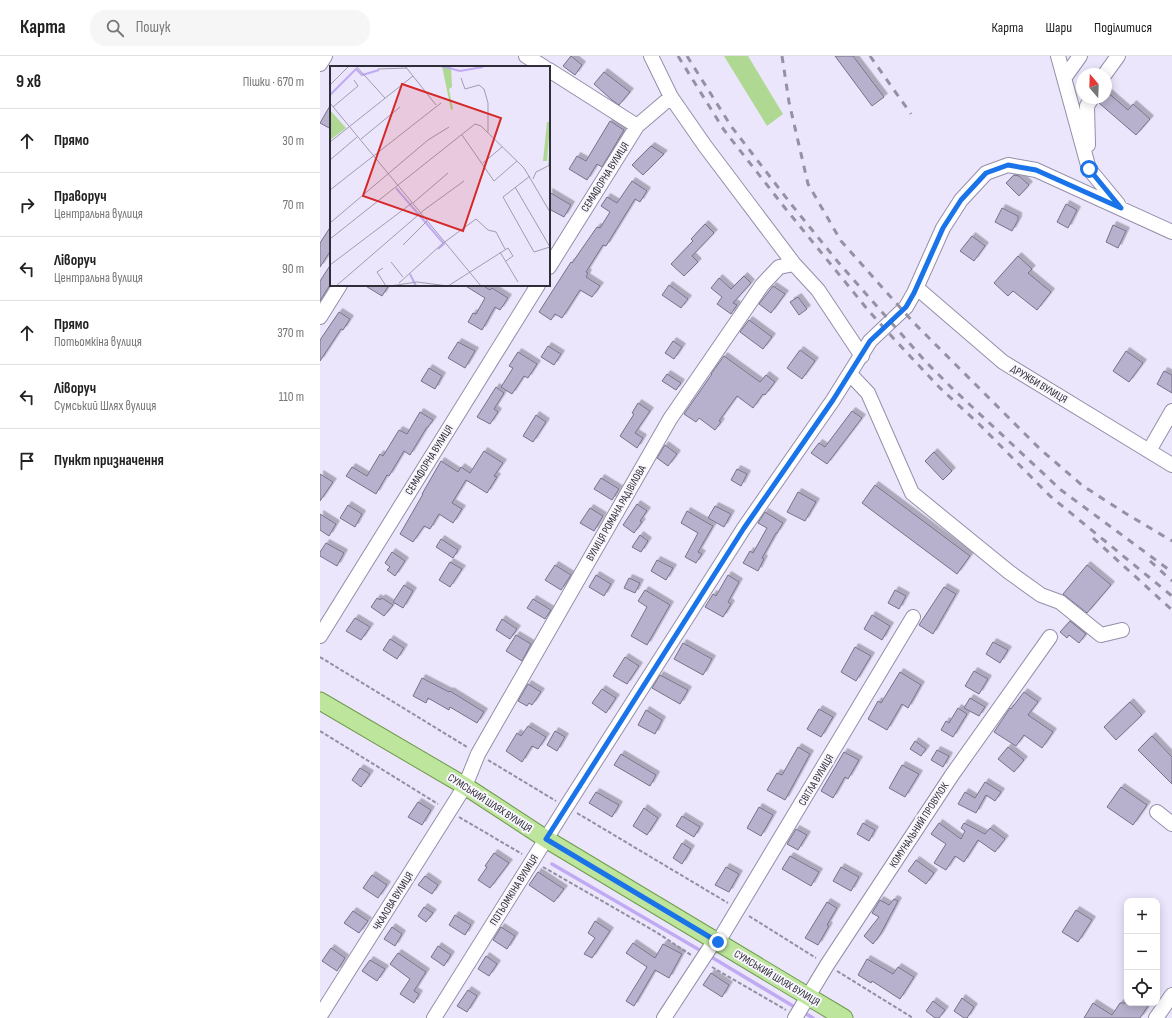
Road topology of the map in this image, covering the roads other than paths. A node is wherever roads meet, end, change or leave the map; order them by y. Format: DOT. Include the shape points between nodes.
graph roads {
  1 [pos="325,56"];
  2 [pos="526,56"];
  3 [pos="651,56"];
  4 [pos="1070,56"];
  5 [pos="1080,56"];
  6 [pos="1118,56"];
  7 [pos="320,64"];
  8 [pos="542,66"];
  9 [pos="1062,67"];
  10 [pos="1109,68"];
  11 [pos="550,71"];
  12 [pos="671,97"];
  13 [pos="1088,104"];
  14 [pos="637,126"];
  15 [pos="1089,169"];
  16 [pos="1121,208"];
  17 [pos="1172,232"];
  18 [pos="794,264"];
  19 [pos="550,265"];
  20 [pos="339,286"];
  21 [pos="537,286"];
  22 [pos="917,288"];
  23 [pos="320,317"];
  24 [pos="862,356"];
  25 [pos="850,374"];
  26 [pos="1172,412"];
  27 [pos="1149,451"];
  28 [pos="1172,465"];
  29 [pos="913,617"];
  30 [pos="1122,630"];
  31 [pos="320,636"];
  32 [pos="1050,637"];
  33 [pos="320,701"];
  34 [pos="465,786"];
  35 [pos="1157,812"];
  36 [pos="1172,824"];
  37 [pos="546,839"];
  38 [pos="716,941"];
  39 [pos="1172,995"];
  40 [pos="809,997"];
  41 [pos="320,1016"];
  42 [pos="796,1017"];
  43 [pos="434,1018"];
  44 [pos="664,1018"];
  45 [pos="844,1018"];
  46 [pos="1156,1018"];
  1 -- 7 [label="street"];
  2 -- 8 [label="street"];
  3 -- 12 [label="street"];
  4 -- 9 [label="street"];
  5 -- 9 [label="street"];
  6 -- 10 [label="street"];
  9 -- 15 [label="street"];
  11 -- 14 [label="street"];
  12 -- 14 [label="street, СЕМАФОРНА ВУЛИЦЯ"];
  12 -- 18 [label="street"];
  13 -- 15 [label="street"];
  14 -- 19 [label="street, СЕМАФОРНА ВУЛИЦЯ"];
  15 -- 16 [label="street"];
  16 -- 17 [label="street, ПОТЬОМКІНА ВУЛИЦЯ"];
  16 -- 22 [label="street, ПОТЬОМКІНА ВУЛИЦЯ" via="1036,170 1008,165 986,173 961,200 943,228"];
  18 -- 24 [label="street" via="818,290"];
  18 -- 34 [label="street, ВУЛИЦЯ РОМАНА РАДІВІЛОВА" via="779,267 762,285 670,419 478,754"];
  20 -- 23 [label="street"];
  21 -- 31 [label="street, СЕМАФОРНА ВУЛИЦЯ"];
  22 -- 24 [label="street, ПОТЬОМКІНА ВУЛИЦЯ" via="906,307 870,341"];
  22 -- 27 [label="street, ДРУЖБИ ВУЛИЦЯ" via="1003,362"];
  24 -- 25 [label="street, ПОТЬОМКІНА ВУЛИЦЯ"];
  25 -- 30 [label="street" via="868,393 912,493 1009,572 1041,595 1060,602 1101,635"];
  25 -- 37 [label="street, ПОТЬОМКІНА ВУЛИЦЯ" via="744,528"];
  26 -- 27 [label="street"];
  27 -- 28 [label="street, ДРУЖБИ ВУЛИЦЯ"];
  29 -- 38 [label="street, СВІТЛА ВУЛИЦЯ" via="738,910"];
  32 -- 40 [label="street, КОМУНАЛЬНИЙ ПРОВУЛОК" via="952,774 827,965"];
  33 -- 34 [label="main road, СУМСЬКИЙ ШЛЯХ ВУЛИЦЯ"];
  34 -- 37 [label="main road, СУМСЬКИЙ ШЛЯХ ВУЛИЦЯ"];
  34 -- 41 [label="street, ЧКАЛОВА ВУЛИЦЯ"];
  35 -- 36 [label="street"];
  37 -- 38 [label="main road, СУМСЬКИЙ ШЛЯХ ВУЛИЦЯ"];
  37 -- 43 [label="street, ПОТЬОМКІНА ВУЛИЦЯ"];
  38 -- 40 [label="main road, СУМСЬКИЙ ШЛЯХ ВУЛИЦЯ"];
  38 -- 44 [label="street, СВІТЛА ВУЛИЦЯ"];
  39 -- 46 [label="street"];
  40 -- 42 [label="street, КОМУНАЛЬНИЙ ПРОВУЛОК"];
  40 -- 45 [label="main road, СУМСЬКИЙ ШЛЯХ ВУЛИЦЯ"];
}
